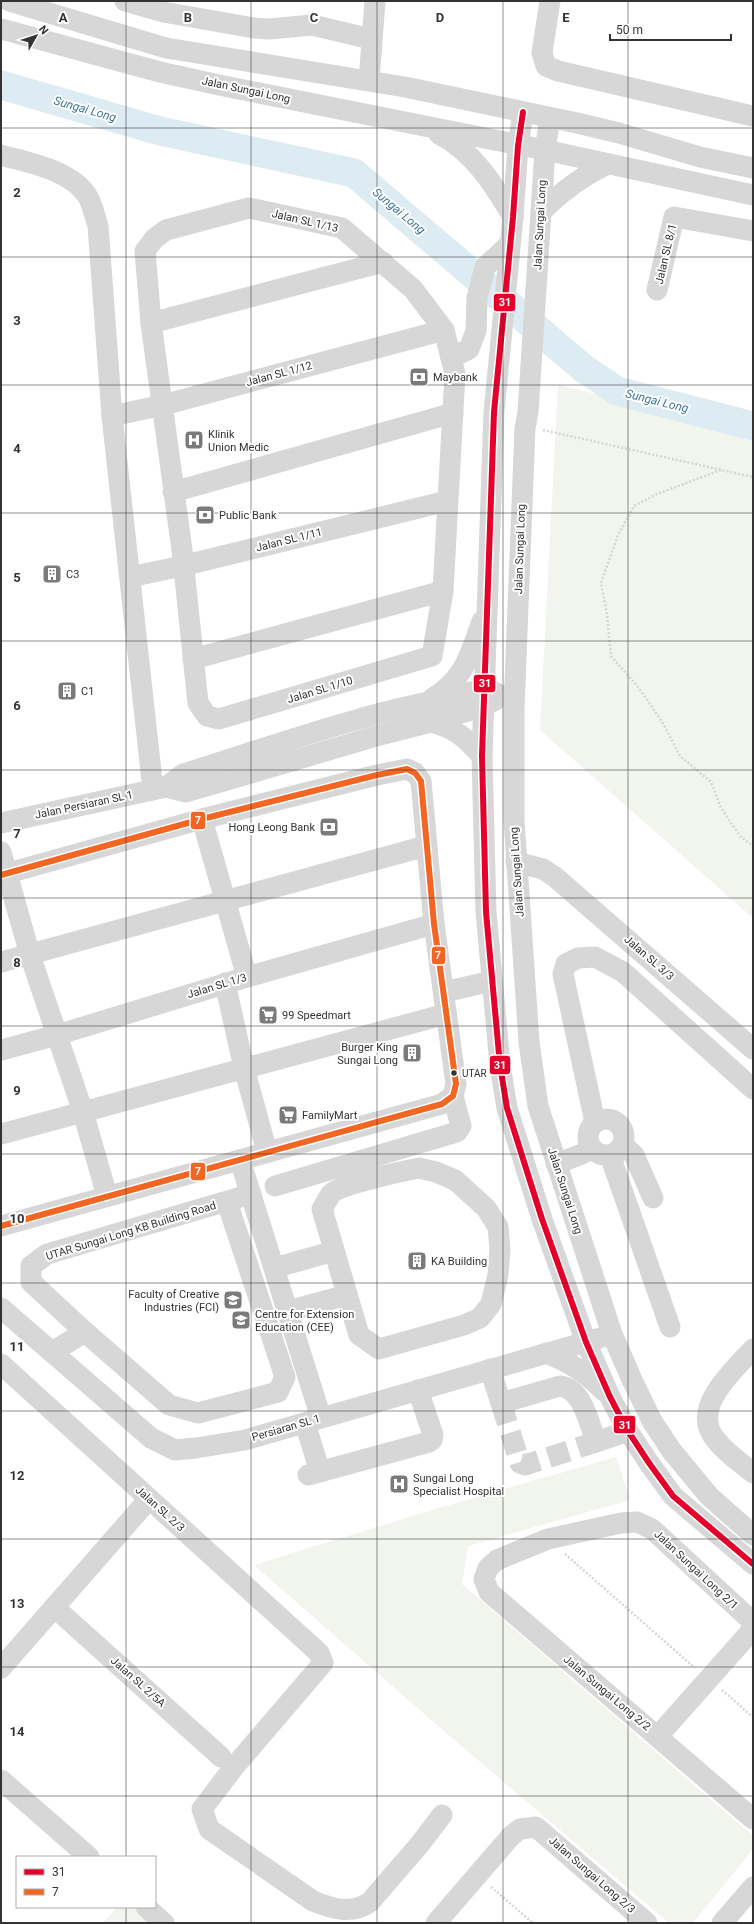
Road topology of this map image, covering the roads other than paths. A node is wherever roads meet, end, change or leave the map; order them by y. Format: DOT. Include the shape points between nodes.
graph roads {
  1 [pos="10,1"];
  2 [pos="125,1"];
  3 [pos="375,1"];
  4 [pos="550,1"];
  5 [pos="1,29"];
  6 [pos="371,39"];
  7 [pos="166,48"];
  8 [pos="160,72"];
  9 [pos="370,82"];
  10 [pos="523,112"];
  11 [pos="753,116"];
  12 [pos="550,118"];
  13 [pos="424,127"];
  14 [pos="518,146"];
  15 [pos="545,150"];
  16 [pos="1,156"];
  17 [pos="608,164"];
  18 [pos="753,168"];
  19 [pos="753,195"];
  20 [pos="541,212"];
  21 [pos="513,217"];
  22 [pos="753,231"];
  23 [pos="510,244"];
  24 [pos="383,262"];
  25 [pos="657,290"];
  26 [pos="151,323"];
  27 [pos="444,330"];
  28 [pos="451,358"];
  29 [pos="163,405"];
  30 [pos="453,413"];
  31 [pos="112,416"];
  32 [pos="172,492"];
  33 [pos="447,501"];
  34 [pos="182,566"];
  35 [pos="130,577"];
  36 [pos="443,591"];
  37 [pos="488,605"];
  38 [pos="193,659"];
  39 [pos="500,696"];
  40 [pos="429,700"];
  41 [pos="432,722"];
  42 [pos="482,756"];
  43 [pos="160,789"];
  44 [pos="202,819"];
  45 [pos="1,823"];
  46 [pos="426,846"];
  47 [pos="1,852"];
  48 [pos="516,862"];
  49 [pos="4,874"];
  50 [pos="226,901"];
  51 [pos="434,924"];
  52 [pos="30,955"];
  53 [pos="1,962"];
  54 [pos="248,977"];
  55 [pos="492,981"];
  56 [pos="225,983"];
  57 [pos="444,992"];
  58 [pos="446,1014"];
  59 [pos="57,1035"];
  60 [pos="753,1049"];
  61 [pos="1,1050"];
  62 [pos="244,1068"];
  63 [pos="753,1089"];
  64 [pos="447,1100"];
  65 [pos="83,1112"];
  66 [pos="1,1134"];
  67 [pos="591,1136"];
  68 [pos="619,1150"];
  69 [pos="267,1152"];
  70 [pos="554,1159"];
  71 [pos="240,1160"];
  72 [pos="275,1186"];
  73 [pos="251,1194"];
  74 [pos="107,1196"];
  75 [pos="653,1198"];
  76 [pos="228,1202"];
  77 [pos="1,1226"];
  78 [pos="334,1251"];
  79 [pos="274,1268"];
  80 [pos="347,1295"];
  81 [pos="572,1301"];
  82 [pos="1,1308"];
  83 [pos="288,1311"];
  84 [pos="670,1327"];
  85 [pos="85,1332"];
  86 [pos="612,1334"];
  87 [pos="586,1342"];
  88 [pos="753,1349"];
  89 [pos="52,1352"];
  90 [pos="546,1353"];
  91 [pos="1,1364"];
  92 [pos="490,1369"];
  93 [pos="418,1390"];
  94 [pos="610,1397"];
  95 [pos="313,1420"];
  96 [pos="628,1431"];
  97 [pos="753,1473"];
  98 [pos="149,1499"];
  99 [pos="753,1535"];
  100 [pos="497,1560"];
  101 [pos="753,1564"];
  102 [pos="54,1607"];
  103 [pos="753,1622"];
  104 [pos="753,1629"];
  105 [pos="1,1668"];
  106 [pos="658,1736"];
  107 [pos="222,1757"];
  108 [pos="1,1780"];
  109 [pos="442,1815"];
  110 [pos="753,1819"];
  111 [pos="88,1856"];
  112 [pos="753,1887"];
  113 [pos="147,1908"];
  114 [pos="164,1923"];
  115 [pos="436,1923"];
  116 [pos="647,1923"];
  117 [pos="722,1923"];
  1 -- 7 [label="street"];
  2 -- 6 [label="street" via="163,12 254,28 269,30 312,25"];
  3 -- 6 [label="street"];
  4 -- 11 [label="street" via="542,53 546,66 558,71"];
  5 -- 8 [label="street, Jalan Sungai Long"];
  6 -- 9 [label="street"];
  7 -- 8 [label="street"];
  7 -- 9 [label="street"];
  8 -- 13 [label="street, Jalan Sungai Long"];
  9 -- 10 [label="street" via="406,87"];
  10 -- 12 [label="street"];
  10 -- 14 [label="street, Jalan Sungai Long"];
  12 -- 15 [label="street, Jalan Sungai Long"];
  12 -- 18 [label="street"];
  13 -- 14 [label="street, Jalan Sungai Long"];
  13 -- 21 [label="street" via="451,140 476,162 496,188"];
  14 -- 15 [label="street, Jalan Sungai Long"];
  14 -- 21 [label="street, Jalan Sungai Long"];
  15 -- 17 [label="street, Jalan Sungai Long"];
  15 -- 20 [label="street, Jalan Sungai Long"];
  16 -- 31 [label="street" via="44,167 73,181 88,197 98,226"];
  17 -- 19 [label="street, Jalan Sungai Long"];
  17 -- 20 [label="street" via="562,191"];
  20 -- 39 [label="street, Jalan Sungai Long" via="530,386"];
  21 -- 23 [label="street, Jalan Sungai Long"];
  22 -- 25 [label="street, Jalan SL 8/1" via="674,217"];
  23 -- 28 [label="street" via="485,267 477,298 476,331 469,349"];
  23 -- 37 [label="street, Jalan Sungai Long" via="494,412"];
  24 -- 26 [label="street"];
  24 -- 26 [label="street, Jalan SL 1/13" via="342,228 249,208 166,230 154,239 145,251"];
  24 -- 27 [label="street, Jalan SL 1/13" via="413,289"];
  26 -- 29 [label="street"];
  27 -- 28 [label="street"];
  27 -- 29 [label="street, Jalan SL 1/12"];
  28 -- 30 [label="street" via="455,374"];
  29 -- 31 [label="street, Jalan SL 1/12"];
  29 -- 32 [label="street"];
  30 -- 32 [label="street"];
  30 -- 33 [label="street"];
  31 -- 35 [label="street"];
  32 -- 34 [label="street" via="182,550"];
  33 -- 34 [label="street, Jalan SL 1/11"];
  33 -- 36 [label="street"];
  34 -- 35 [label="street, Jalan SL 1/11"];
  34 -- 38 [label="street"];
  35 -- 43 [label="street"];
  36 -- 38 [label="street"];
  36 -- 38 [label="street, Jalan SL 1/10" via="432,656 219,719 207,716 198,703"];
  37 -- 39 [label="street, Jalan Sungai Long"];
  37 -- 40 [label="street" via="465,668 446,690"];
  39 -- 40 [label="street"];
  39 -- 41 [label="street"];
  39 -- 42 [label="street, Jalan Sungai Long"];
  39 -- 48 [label="street, Jalan Sungai Long" via="514,820"];
  40 -- 43 [label="street" via="183,774"];
  41 -- 42 [label="street" via="462,735"];
  41 -- 43 [label="street" via="186,792"];
  42 -- 55 [label="street, Jalan Sungai Long" via="486,912"];
  43 -- 45 [label="street, Jalan Persiaran SL 1"];
  44 -- 46 [label="street" via="407,769 415,773 421,781"];
  44 -- 49 [label="street"];
  44 -- 50 [label="street"];
  46 -- 50 [label="street"];
  46 -- 51 [label="street"];
  47 -- 49 [label="street"];
  48 -- 60 [label="street, Jalan SL 3/3" via="543,869 555,877"];
  48 -- 70 [label="street, Jalan Sungai Long" via="529,1042 538,1106"];
  49 -- 52 [label="street"];
  50 -- 52 [label="street"];
  50 -- 54 [label="street"];
  51 -- 54 [label="street, Jalan SL 1/3"];
  51 -- 57 [label="street"];
  52 -- 53 [label="street"];
  52 -- 59 [label="street"];
  54 -- 56 [label="street, Jalan SL 1/3"];
  55 -- 57 [label="street"];
  55 -- 81 [label="street, Jalan Sungai Long" via="507,1108 542,1219"];
  56 -- 59 [label="street, Jalan SL 1/3"];
  56 -- 62 [label="street"];
  57 -- 58 [label="street"];
  58 -- 62 [label="street"];
  58 -- 64 [label="street" via="456,1084"];
  59 -- 61 [label="street, Jalan SL 1/3"];
  59 -- 65 [label="street"];
  62 -- 65 [label="street"];
  62 -- 69 [label="street"];
  63 -- 67 [label="street" via="622,972 595,957 578,958 566,964 563,974"];
  64 -- 69 [label="street"];
  64 -- 72 [label="street" via="461,1126 457,1132"];
  65 -- 66 [label="street"];
  65 -- 74 [label="street"];
  67 -- 68 [label="street" via="600,1154"];
  67 -- 68 [label="street" via="607,1118 618,1122 625,1133"];
  67 -- 70 [label="street"];
  68 -- 75 [label="street" via="634,1155"];
  68 -- 84 [label="street" via="613,1164"];
  69 -- 71 [label="street"];
  70 -- 86 [label="street, Jalan Sungai Long"];
  71 -- 73 [label="street"];
  71 -- 74 [label="street"];
  73 -- 76 [label="street, UTAR Sungai Long KB Building Road"];
  73 -- 79 [label="street"];
  74 -- 77 [label="street"];
  76 -- 85 [label="street, UTAR Sungai Long KB Building Road" via="47,1254 31,1266 31,1282"];
  76 -- 85 [label="street, UTAR Sungai Long KB Building Road" via="285,1377 278,1392 198,1413 168,1405"];
  78 -- 79 [label="street"];
  78 -- 80 [label="street"];
  78 -- 80 [label="street" via="322,1209 332,1193 401,1171 419,1168 454,1180 486,1208 498,1227 498,1275 492,1304 480,1318 379,1349 359,1335"];
  79 -- 83 [label="street"];
  80 -- 83 [label="street"];
  81 -- 87 [label="street, Jalan Sungai Long"];
  81 -- 90 [label="street" via="574,1318 570,1328 564,1339"];
  82 -- 89 [label="street, Persiaran SL 1"];
  83 -- 95 [label="street"];
  85 -- 89 [label="street"];
  86 -- 87 [label="street, Persiaran SL 1"];
  86 -- 99 [label="street, Jalan Sungai Long" via="652,1421 670,1450 709,1496"];
  87 -- 90 [label="street, Persiaran SL 1"];
  87 -- 94 [label="street, Jalan Sungai Long"];
  88 -- 97 [label="street" via="720,1386 709,1406 708,1425 715,1440"];
  89 -- 95 [label="street, Persiaran SL 1" via="152,1438 175,1450 245,1440"];
  90 -- 92 [label="street, Persiaran SL 1"];
  90 -- 94 [label="street" via="577,1367"];
  91 -- 98 [label="street, Jalan SL 2/3"];
  92 -- 93 [label="street, Persiaran SL 1"];
  92 -- 96 [label="street" via="501,1403 560,1386 567,1387 576,1394 596,1442"];
  93 -- 95 [label="street, Persiaran SL 1"];
  93 -- 95 [label="street" via="433,1436 429,1442 314,1473"];
  94 -- 96 [label="street, Jalan Sungai Long"];
  96 -- 101 [label="street, Jalan Sungai Long" via="673,1496"];
  98 -- 102 [label="street"];
  98 -- 109 [label="street, Jalan SL 2/3" via="319,1653 323,1663 234,1767 202,1809 209,1829 313,1901 344,1911 362,1908 370,1902"];
  100 -- 103 [label="street, Jalan Sungai Long 2/1" via="548,1539 621,1523 637,1522 652,1529"];
  100 -- 106 [label="street, Jalan Sungai Long 2/2" via="488,1568 484,1579 489,1592"];
  102 -- 105 [label="street"];
  102 -- 107 [label="street, Jalan SL 2/5A"];
  104 -- 106 [label="street"];
  106 -- 110 [label="street, Jalan Sungai Long 2/2"];
  108 -- 111 [label="street"];
  112 -- 117 [label="street"];
  113 -- 114 [label="street"];
  115 -- 116 [label="street, Jalan Sungai Long 2/3" via="511,1836 520,1829 536,1827"];
}
